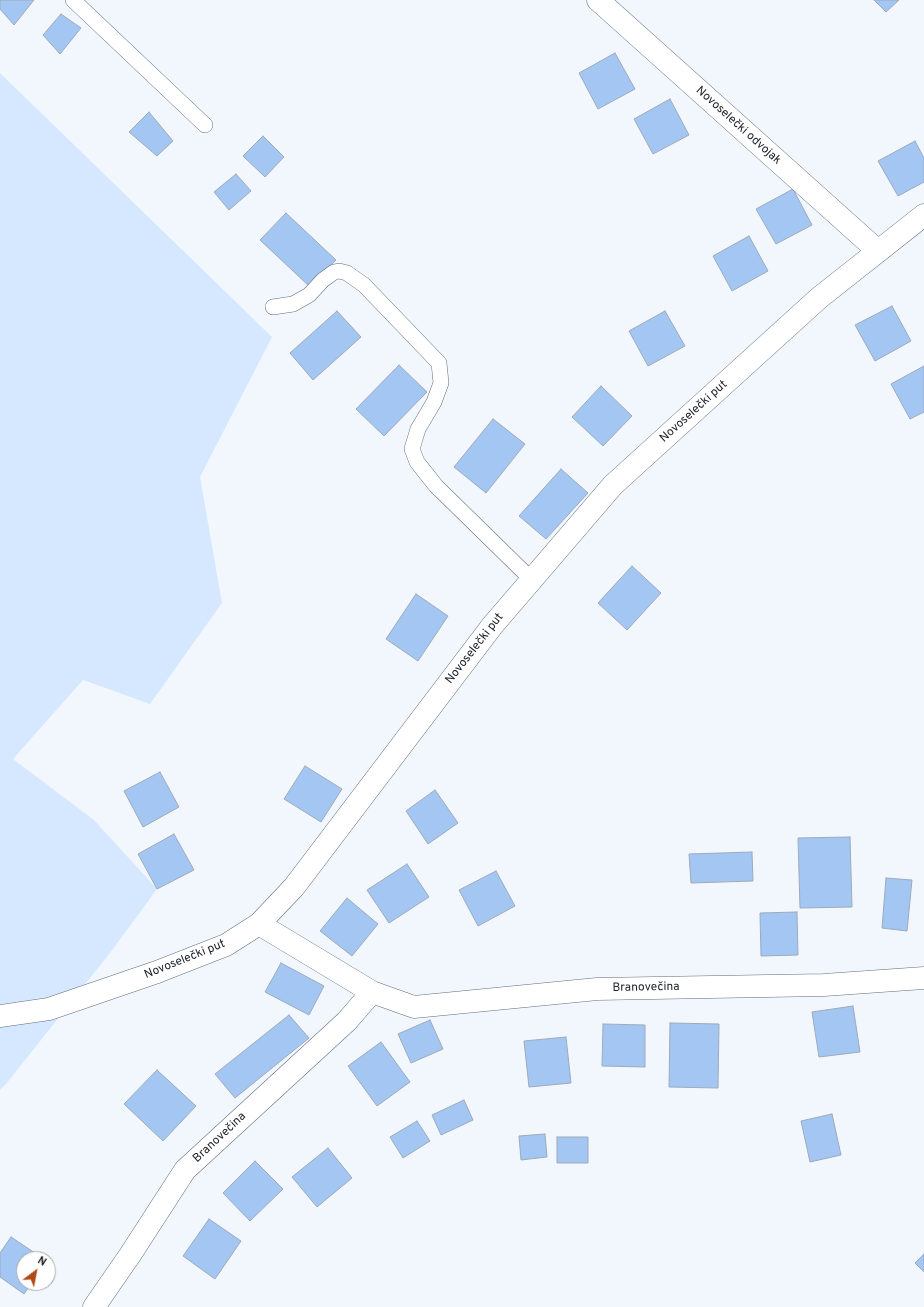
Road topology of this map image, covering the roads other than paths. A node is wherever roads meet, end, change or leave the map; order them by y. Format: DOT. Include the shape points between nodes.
graph roads {
  1 [pos="72,0"];
  2 [pos="598,0"];
  3 [pos="205,125"];
  4 [pos="924,215"];
  5 [pos="878,252"];
  6 [pos="273,308"];
  7 [pos="532,580"];
  8 [pos="259,924"];
  9 [pos="924,978"];
  10 [pos="372,992"];
  11 [pos="0,1016"];
  12 [pos="94,1307"];
  1 -- 3 [label="lane"];
  2 -- 5 [label="street, Novoselečki odvojak"];
  4 -- 5 [label="street, Novoselečki put"];
  5 -- 7 [label="street, Novoselečki put" via="819,298 613,485"];
  6 -- 7 [label="lane" via="293,304 309,295 334,272 347,273 364,285 439,363 441,383 434,402 418,429 412,449 417,462 436,486"];
  7 -- 8 [label="street, Novoselečki put" via="492,626 294,887"];
  8 -- 10 [label="street, Branovečina"];
  8 -- 11 [label="street, Novoselečki put" via="226,945 157,972 49,1009"];
  9 -- 10 [label="street, Branovečina" via="824,985 597,989 414,1008"];
  10 -- 12 [label="street, Branovečina" via="347,1021 185,1170"];
}
